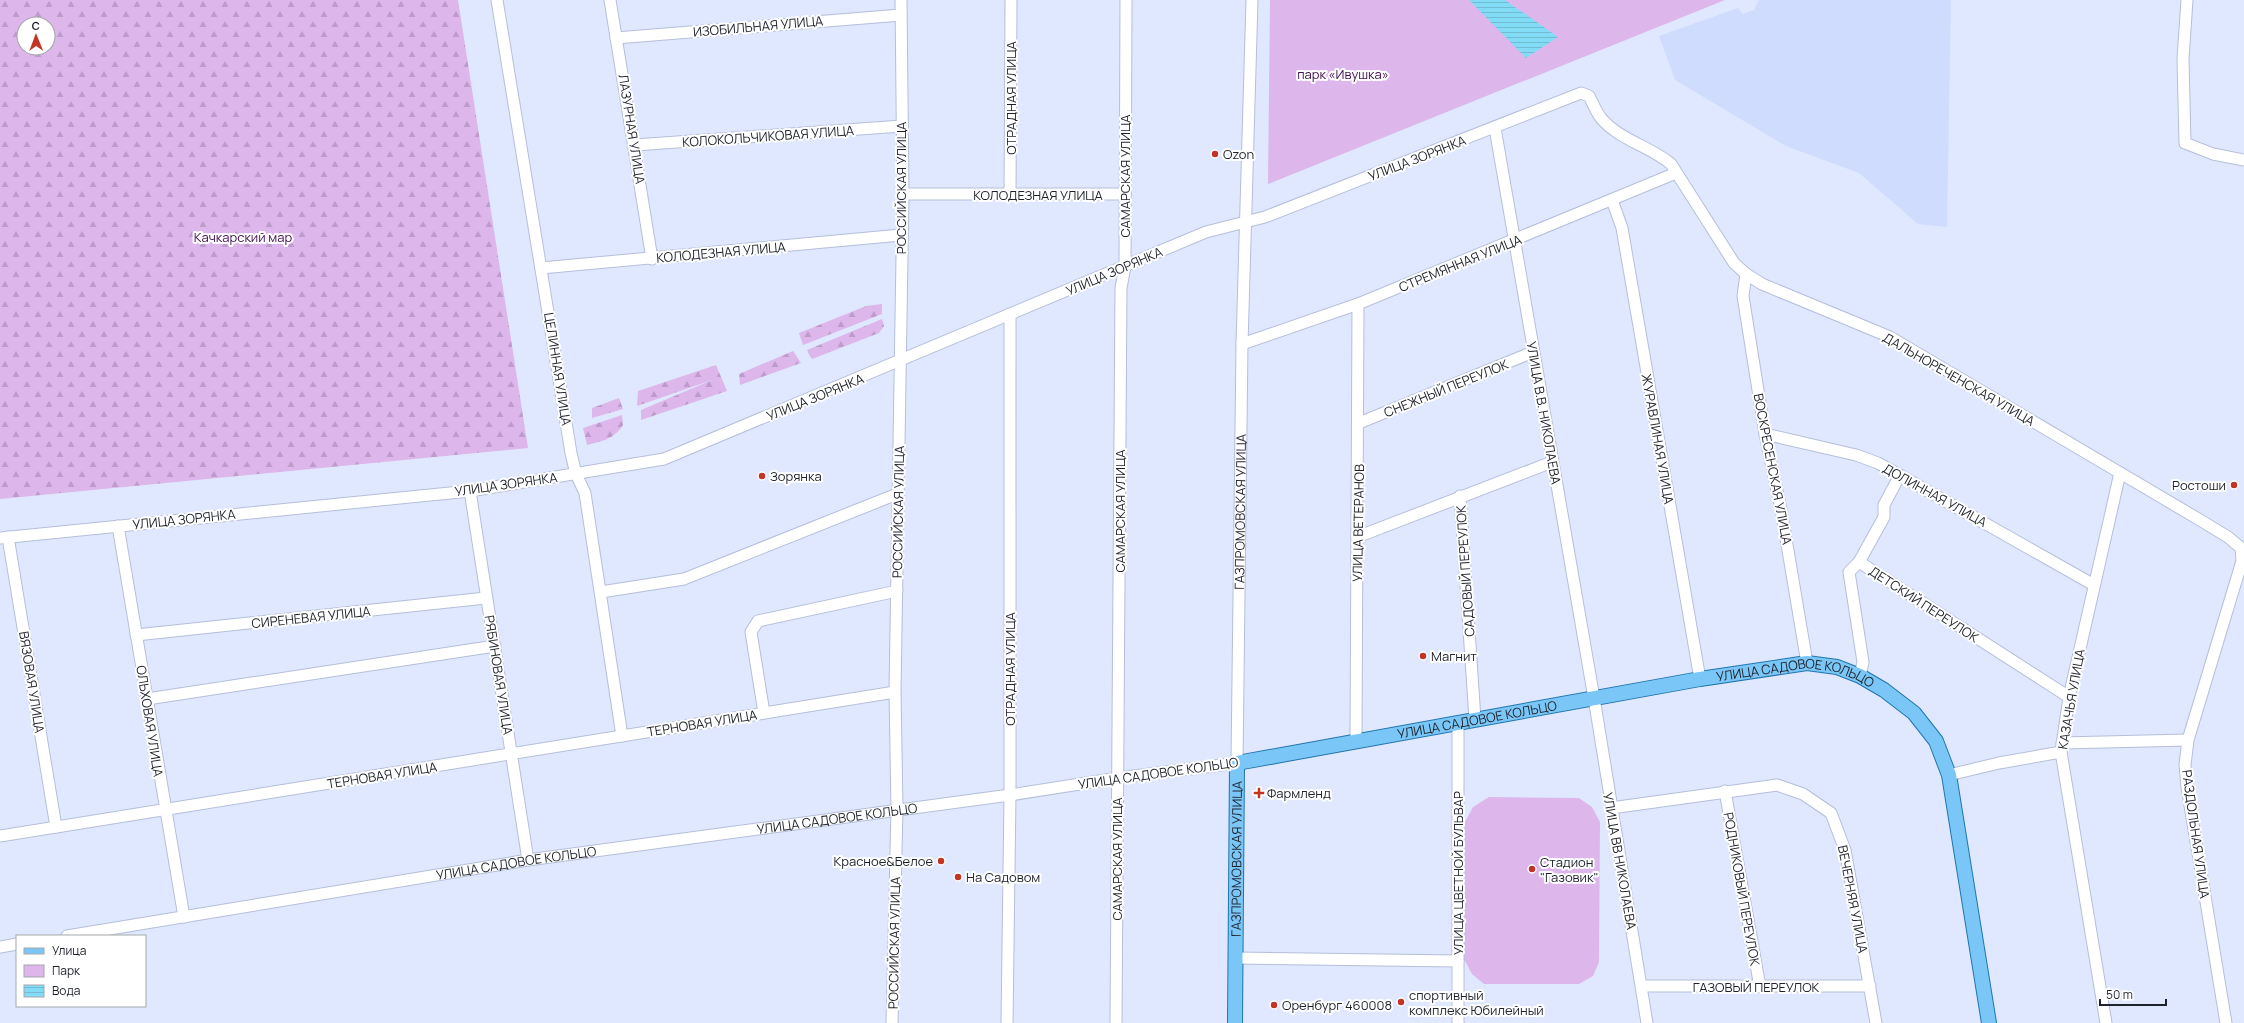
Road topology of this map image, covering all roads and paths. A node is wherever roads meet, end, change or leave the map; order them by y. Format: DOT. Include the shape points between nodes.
graph roads {
  1 [pos="497,0"];
  2 [pos="610,0"];
  3 [pos="901,0"];
  4 [pos="1011,0"];
  5 [pos="1126,0"];
  6 [pos="1252,0"];
  7 [pos="2187,0"];
  8 [pos="900,15"];
  9 [pos="616,38"];
  10 [pos="1589,96"];
  11 [pos="902,126"];
  12 [pos="1495,128"];
  13 [pos="635,145"];
  14 [pos="2244,160"];
  15 [pos="1676,173"];
  16 [pos="903,194"];
  17 [pos="1125,194"];
  18 [pos="1010,196"];
  19 [pos="1612,200"];
  20 [pos="1245,222"];
  21 [pos="901,235"];
  22 [pos="1514,241"];
  23 [pos="652,258"];
  24 [pos="1125,266"];
  25 [pos="541,268"];
  26 [pos="1746,274"];
  27 [pos="1358,304"];
  28 [pos="1010,314"];
  29 [pos="1242,344"];
  30 [pos="1533,352"];
  31 [pos="900,362"];
  32 [pos="1359,423"];
  33 [pos="1765,434"];
  34 [pos="1552,462"];
  35 [pos="2120,473"];
  36 [pos="576,474"];
  37 [pos="1900,475"];
  38 [pos="470,491"];
  39 [pos="897,494"];
  40 [pos="1460,496"];
  41 [pos="118,526"];
  42 [pos="1357,537"];
  43 [pos="4,538"];
  44 [pos="2243,555"];
  45 [pos="1859,562"];
  46 [pos="2094,585"];
  47 [pos="897,591"];
  48 [pos="601,592"];
  49 [pos="486,598"];
  50 [pos="136,635"];
  51 [pos="495,646"];
  52 [pos="1807,663"];
  53 [pos="1860,676"];
  54 [pos="1700,679"];
  55 [pos="895,692"];
  56 [pos="2069,697"];
  57 [pos="1594,698"];
  58 [pos="147,699"];
  59 [pos="764,713"];
  60 [pos="1476,719"];
  61 [pos="1458,722"];
  62 [pos="622,736"];
  63 [pos="2188,740"];
  64 [pos="1356,741"];
  65 [pos="2061,748"];
  66 [pos="512,755"];
  67 [pos="1237,763"];
  68 [pos="1949,775"];
  69 [pos="1118,778"];
  70 [pos="1725,791"];
  71 [pos="1010,795"];
  72 [pos="1611,808"];
  73 [pos="164,809"];
  74 [pos="897,809"];
  75 [pos="56,827"];
  76 [pos="0,836"];
  77 [pos="528,860"];
  78 [pos="184,917"];
  79 [pos="73,935"];
  80 [pos="16,944"];
  81 [pos="0,947"];
  82 [pos="1236,958"];
  83 [pos="1458,961"];
  84 [pos="1642,986"];
  85 [pos="1870,986"];
  86 [pos="1760,987"];
  87 [pos="892,1023"];
  88 [pos="1007,1023"];
  89 [pos="1116,1023"];
  90 [pos="1235,1023"];
  91 [pos="1458,1023"];
  92 [pos="1647,1023"];
  93 [pos="1876,1023"];
  94 [pos="1990,1023"];
  95 [pos="2106,1023"];
  96 [pos="2226,1023"];
  1 -- 25 [label="street, ЦЕЛИННАЯ УЛИЦА"];
  2 -- 9 [label="street, ЛАЗУРНАЯ УЛИЦА"];
  3 -- 8 [label="street, РОССИЙСКАЯ УЛИЦА"];
  4 -- 18 [label="street, ОТРАДНАЯ УЛИЦА"];
  5 -- 17 [label="street, САМАРСКАЯ УЛИЦА"];
  6 -- 20 [label="street, ГАЗПРОМОВСКАЯ УЛИЦА"];
  7 -- 14 [label="street" via="2184,59 2185,143 2213,154"];
  8 -- 9 [label="street, ИЗОБИЛЬНАЯ УЛИЦА"];
  8 -- 11 [label="street, РОССИЙСКАЯ УЛИЦА"];
  9 -- 13 [label="street, ЛАЗУРНАЯ УЛИЦА"];
  10 -- 12 [label="street, УЛИЦА ЗОРЯНКА" via="1581,93"];
  10 -- 15 [label="street, ДАЛЬНОРЕЧЕНСКАЯ УЛИЦА" via="1600,117 1614,130 1663,158"];
  11 -- 13 [label="street, КОЛОКОЛЬЧИКОВАЯ УЛИЦА"];
  11 -- 16 [label="street, РОССИЙСКАЯ УЛИЦА"];
  12 -- 20 [label="street, УЛИЦА ЗОРЯНКА" via="1265,217"];
  12 -- 22 [label="street, УЛИЦА В.В. НИКОЛАЕВА"];
  13 -- 23 [label="street, ЛАЗУРНАЯ УЛИЦА"];
  15 -- 19 [label="street, СТРЕМЯННАЯ УЛИЦА"];
  15 -- 26 [label="street, ДАЛЬНОРЕЧЕНСКАЯ УЛИЦА" via="1734,263"];
  16 -- 18 [label="street, КОЛОДЕЗНАЯ УЛИЦА"];
  16 -- 21 [label="street, РОССИЙСКАЯ УЛИЦА"];
  17 -- 18 [label="street, КОЛОДЕЗНАЯ УЛИЦА"];
  17 -- 24 [label="street, САМАРСКАЯ УЛИЦА"];
  19 -- 22 [label="street, СТРЕМЯННАЯ УЛИЦА"];
  19 -- 54 [label="street, ЖУРАВЛИНАЯ УЛИЦА" via="1622,228"];
  20 -- 24 [label="street, УЛИЦА ЗОРЯНКА" via="1206,232"];
  20 -- 29 [label="street, ГАЗПРОМОВСКАЯ УЛИЦА"];
  21 -- 23 [label="street, КОЛОДЕЗНАЯ УЛИЦА"];
  21 -- 31 [label="street, РОССИЙСКАЯ УЛИЦА"];
  22 -- 27 [label="street, СТРЕМЯННАЯ УЛИЦА"];
  22 -- 30 [label="street, УЛИЦА В.В. НИКОЛАЕВА"];
  23 -- 25 [label="street, КОЛОДЕЗНАЯ УЛИЦА"];
  24 -- 28 [label="street, УЛИЦА ЗОРЯНКА"];
  24 -- 69 [label="street, САМАРСКАЯ УЛИЦА" via="1121,288"];
  25 -- 36 [label="street, ЦЕЛИННАЯ УЛИЦА"];
  26 -- 33 [label="street, ВОСКРЕСЕНСКАЯ УЛИЦА" via="1743,296"];
  26 -- 35 [label="street, ДАЛЬНОРЕЧЕНСКАЯ УЛИЦА" via="1762,284 1890,337"];
  27 -- 29 [label="street, СТРЕМЯННАЯ УЛИЦА"];
  27 -- 32 [label="street, УЛИЦА ВЕТЕРАНОВ"];
  28 -- 31 [label="street, УЛИЦА ЗОРЯНКА"];
  28 -- 71 [label="street, ОТРАДНАЯ УЛИЦА"];
  29 -- 67 [label="street, ГАЗПРОМОВСКАЯ УЛИЦА"];
  30 -- 32 [label="street, СНЕЖНЫЙ ПЕРЕУЛОК"];
  30 -- 34 [label="street, УЛИЦА В.В. НИКОЛАЕВА"];
  31 -- 36 [label="street, УЛИЦА ЗОРЯНКА" via="664,459"];
  31 -- 39 [label="street, РОССИЙСКАЯ УЛИЦА"];
  32 -- 42 [label="street, УЛИЦА ВЕТЕРАНОВ"];
  33 -- 37 [label="street, ДОЛИННАЯ УЛИЦА" via="1856,455"];
  33 -- 52 [label="street, ВОСКРЕСЕНСКАЯ УЛИЦА" via="1781,509"];
  34 -- 40 [label="street"];
  34 -- 57 [label="street, УЛИЦА В.В. НИКОЛАЕВА"];
  35 -- 44 [label="street, ДАЛЬНОРЕЧЕНСКАЯ УЛИЦА" via="2228,537 2241,548"];
  35 -- 46 [label="street, КАЗАЧЬЯ УЛИЦА"];
  36 -- 38 [label="street, УЛИЦА ЗОРЯНКА"];
  36 -- 48 [label="street, ЦЕЛИННАЯ УЛИЦА" via="585,493"];
  37 -- 45 [label="street" via="1884,505 1884,517"];
  37 -- 46 [label="street, ДОЛИННАЯ УЛИЦА"];
  38 -- 41 [label="street, УЛИЦА ЗОРЯНКА"];
  38 -- 49 [label="street, РЯБИНОВАЯ УЛИЦА"];
  39 -- 47 [label="street, РОССИЙСКАЯ УЛИЦА"];
  39 -- 48 [label="street" via="684,579"];
  40 -- 42 [label="street"];
  40 -- 60 [label="street, САДОВЫЙ ПЕРЕУЛОК"];
  41 -- 43 [label="street, УЛИЦА ЗОРЯНКА"];
  41 -- 50 [label="street, ОЛЬХОВАЯ УЛИЦА"];
  42 -- 64 [label="street, УЛИЦА ВЕТЕРАНОВ"];
  43 -- 75 [label="street, ВЯЗОВАЯ УЛИЦА"];
  44 -- 63 [label="street, РАЗДОЛЬНАЯ УЛИЦА"];
  45 -- 53 [label="street, ДЕТСКИЙ ПЕРЕУЛОК" via="1849,572 1863,662"];
  45 -- 56 [label="street, ДЕТСКИЙ ПЕРЕУЛОК"];
  46 -- 56 [label="street, КАЗАЧЬЯ УЛИЦА"];
  47 -- 55 [label="street, РОССИЙСКАЯ УЛИЦА"];
  47 -- 59 [label="street, ТЕРНОВАЯ УЛИЦА" via="758,621 751,632"];
  48 -- 62 [label="street, ЦЕЛИННАЯ УЛИЦА"];
  49 -- 50 [label="street, СИРЕНЕВАЯ УЛИЦА"];
  49 -- 51 [label="street, РЯБИНОВАЯ УЛИЦА"];
  50 -- 58 [label="street, ОЛЬХОВАЯ УЛИЦА"];
  51 -- 58 [label="street"];
  51 -- 66 [label="street, РЯБИНОВАЯ УЛИЦА"];
  52 -- 53 [label="main road, УЛИЦА САДОВОЕ КОЛЬЦО" via="1838,667"];
  52 -- 54 [label="main road, УЛИЦА САДОВОЕ КОЛЬЦО"];
  53 -- 68 [label="main road, УЛИЦА САДОВОЕ КОЛЬЦО" via="1914,712 1936,741"];
  54 -- 57 [label="main road, УЛИЦА САДОВОЕ КОЛЬЦО"];
  55 -- 59 [label="street, ТЕРНОВАЯ УЛИЦА"];
  55 -- 74 [label="street, РОССИЙСКАЯ УЛИЦА"];
  56 -- 65 [label="street, КАЗАЧЬЯ УЛИЦА"];
  57 -- 60 [label="main road, УЛИЦА САДОВОЕ КОЛЬЦО"];
  57 -- 72 [label="street, УЛИЦА ВВ НИКОЛАЕВА"];
  58 -- 73 [label="street, ОЛЬХОВАЯ УЛИЦА"];
  59 -- 62 [label="street, ТЕРНОВАЯ УЛИЦА"];
  60 -- 61 [label="main road, УЛИЦА САДОВОЕ КОЛЬЦО"];
  61 -- 64 [label="main road, УЛИЦА САДОВОЕ КОЛЬЦО"];
  61 -- 83 [label="street, УЛИЦА ЦВЕТНОЙ БУЛЬВАР"];
  62 -- 66 [label="street, ТЕРНОВАЯ УЛИЦА"];
  63 -- 65 [label="street"];
  63 -- 96 [label="street, РАЗДОЛЬНАЯ УЛИЦА" via="2185,765 2187,787"];
  64 -- 67 [label="main road, УЛИЦА САДОВОЕ КОЛЬЦО"];
  65 -- 68 [label="street"];
  65 -- 95 [label="street, КАЗАЧЬЯ УЛИЦА"];
  66 -- 73 [label="street, ТЕРНОВАЯ УЛИЦА"];
  66 -- 77 [label="street, РЯБИНОВАЯ УЛИЦА"];
  67 -- 69 [label="street, УЛИЦА САДОВОЕ КОЛЬЦО"];
  67 -- 82 [label="main road, ГАЗПРОМОВСКАЯ УЛИЦА"];
  68 -- 94 [label="main road, УЛИЦА САДОВОЕ КОЛЬЦО"];
  69 -- 71 [label="street, УЛИЦА САДОВОЕ КОЛЬЦО"];
  69 -- 89 [label="street, САМАРСКАЯ УЛИЦА"];
  70 -- 72 [label="street, ВЕЧЕРНЯЯ УЛИЦА"];
  70 -- 85 [label="street, ВЕЧЕРНЯЯ УЛИЦА" via="1777,785 1803,794 1831,813 1845,850"];
  70 -- 86 [label="street, РОДНИКОВЫЙ ПЕРЕУЛОК"];
  71 -- 74 [label="street, УЛИЦА САДОВОЕ КОЛЬЦО"];
  71 -- 88 [label="street, ОТРАДНАЯ УЛИЦА"];
  72 -- 84 [label="street, УЛИЦА ВВ НИКОЛАЕВА"];
  73 -- 75 [label="street, ТЕРНОВАЯ УЛИЦА"];
  73 -- 78 [label="street, ОЛЬХОВАЯ УЛИЦА"];
  74 -- 77 [label="street, УЛИЦА САДОВОЕ КОЛЬЦО"];
  74 -- 87 [label="street, РОССИЙСКАЯ УЛИЦА"];
  75 -- 76 [label="street, ТЕРНОВАЯ УЛИЦА"];
  77 -- 78 [label="street, УЛИЦА САДОВОЕ КОЛЬЦО"];
  78 -- 79 [label="street, УЛИЦА САДОВОЕ КОЛЬЦО"];
  80 -- 81 [label="street"];
  82 -- 83 [label="street"];
  82 -- 90 [label="main road, ГАЗПРОМОВСКАЯ УЛИЦА"];
  83 -- 91 [label="street, УЛИЦА ЦВЕТНОЙ БУЛЬВАР"];
  84 -- 86 [label="street, ГАЗОВЫЙ ПЕРЕУЛОК"];
  84 -- 92 [label="street, УЛИЦА ВВ НИКОЛАЕВА"];
  85 -- 86 [label="street, ГАЗОВЫЙ ПЕРЕУЛОК"];
  85 -- 93 [label="street, ВЕЧЕРНЯЯ УЛИЦА"];
}
